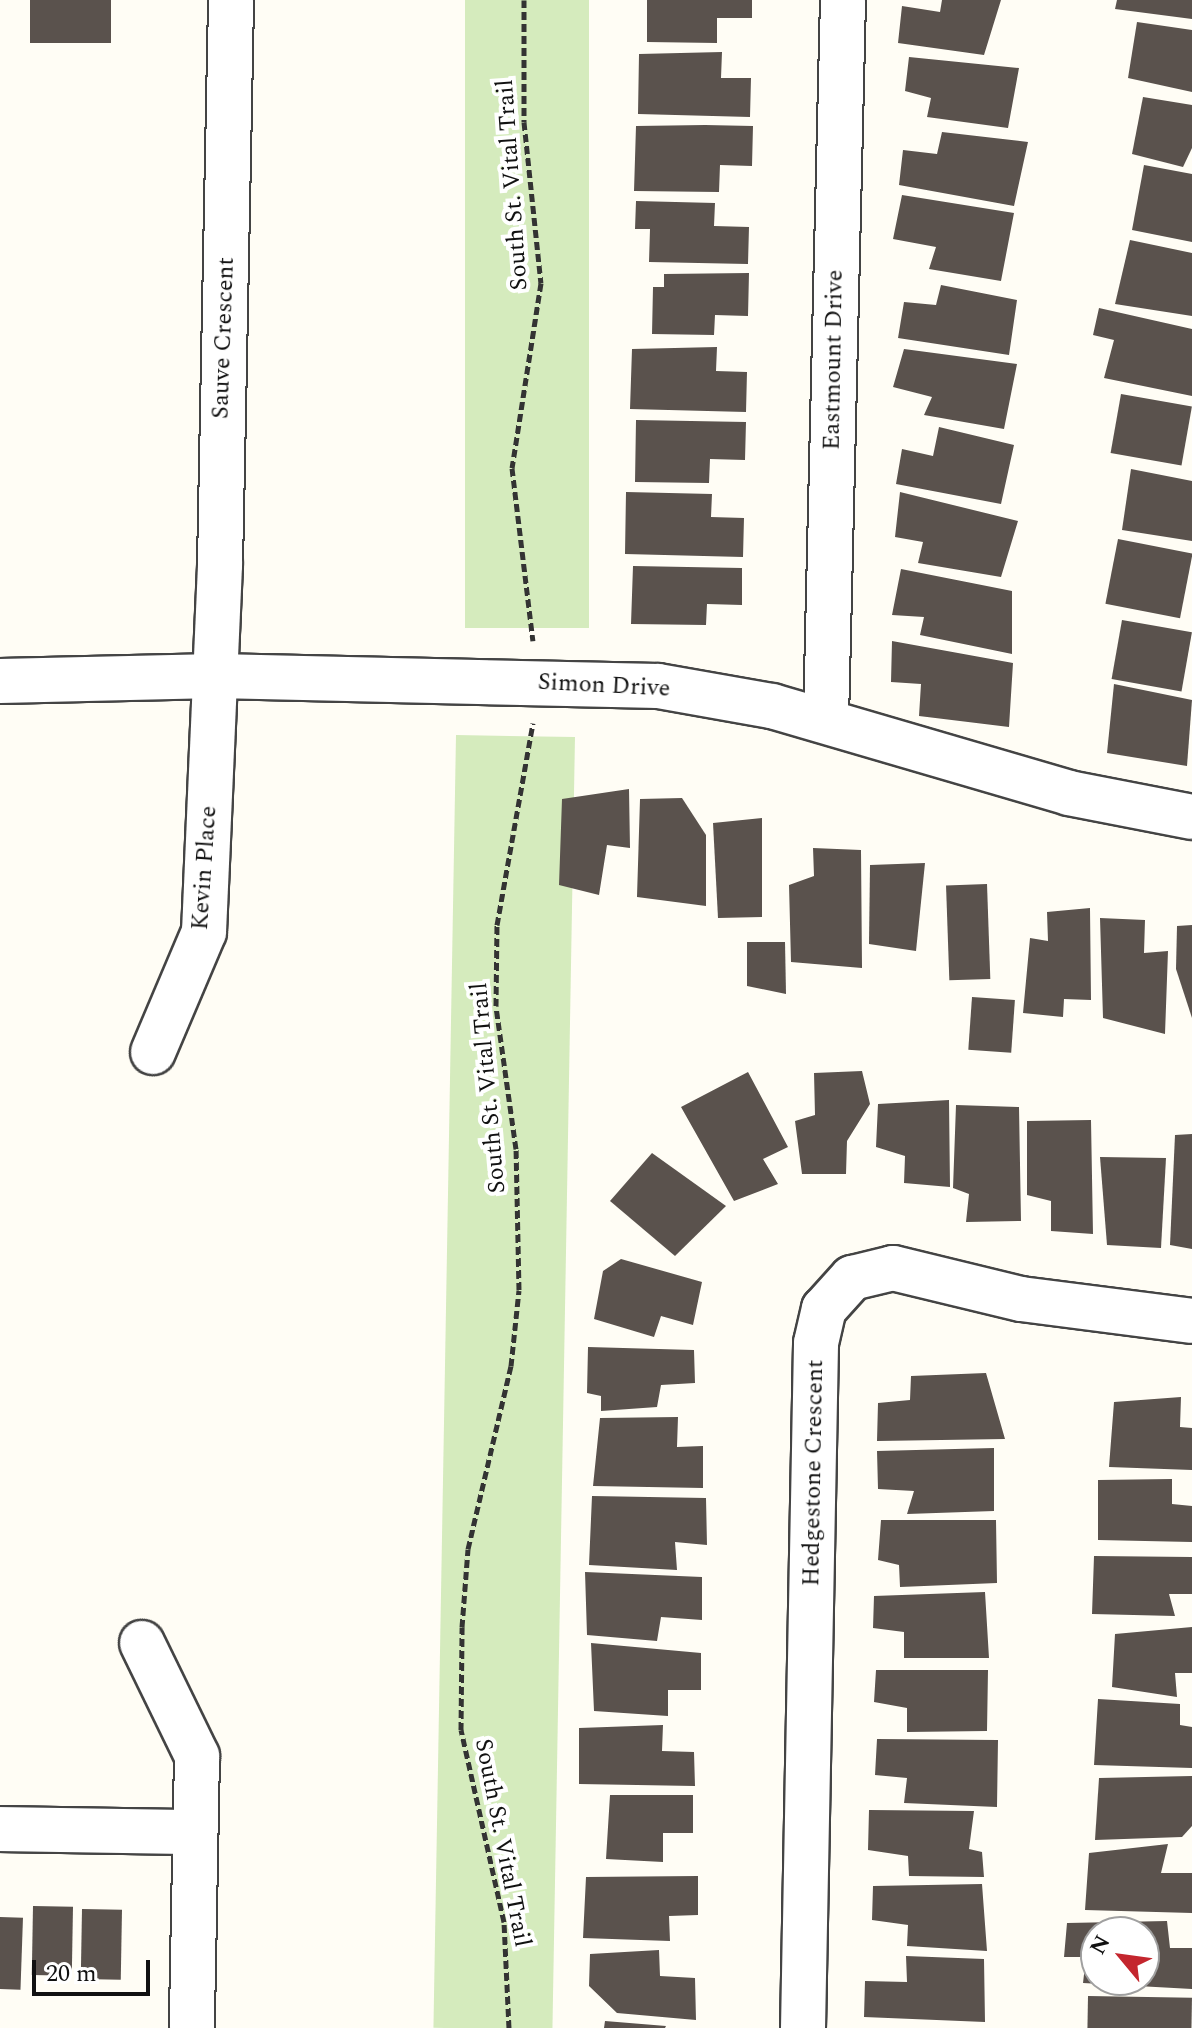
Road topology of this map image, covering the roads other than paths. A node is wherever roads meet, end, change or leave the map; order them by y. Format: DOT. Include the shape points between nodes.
graph roads {
  1 [pos="231,0"];
  2 [pos="843,0"];
  3 [pos="216,676"];
  4 [pos="0,681"];
  5 [pos="826,720"];
  6 [pos="1192,817"];
  7 [pos="153,1052"];
  8 [pos="1192,1321"];
  9 [pos="142,1643"];
  10 [pos="0,1829"];
  11 [pos="195,1832"];
  12 [pos="192,2028"];
  13 [pos="803,2028"];
  1 -- 3 [label="street, Sauve Crescent"];
  2 -- 5 [label="street, Eastmount Drive"];
  3 -- 4 [label="street, Simon Drive"];
  3 -- 5 [label="street, Simon Drive" via="658,686"];
  3 -- 7 [label="street, Kevin Place" via="204,932"];
  5 -- 6 [label="street, Simon Drive" via="1069,793"];
  8 -- 13 [label="street, Hedgestone Crescent" via="1021,1299 893,1268 860,1273 829,1300 816,1343"];
  9 -- 11 [label="street" via="197,1756"];
  10 -- 11 [label="street"];
  11 -- 12 [label="street"];
}
